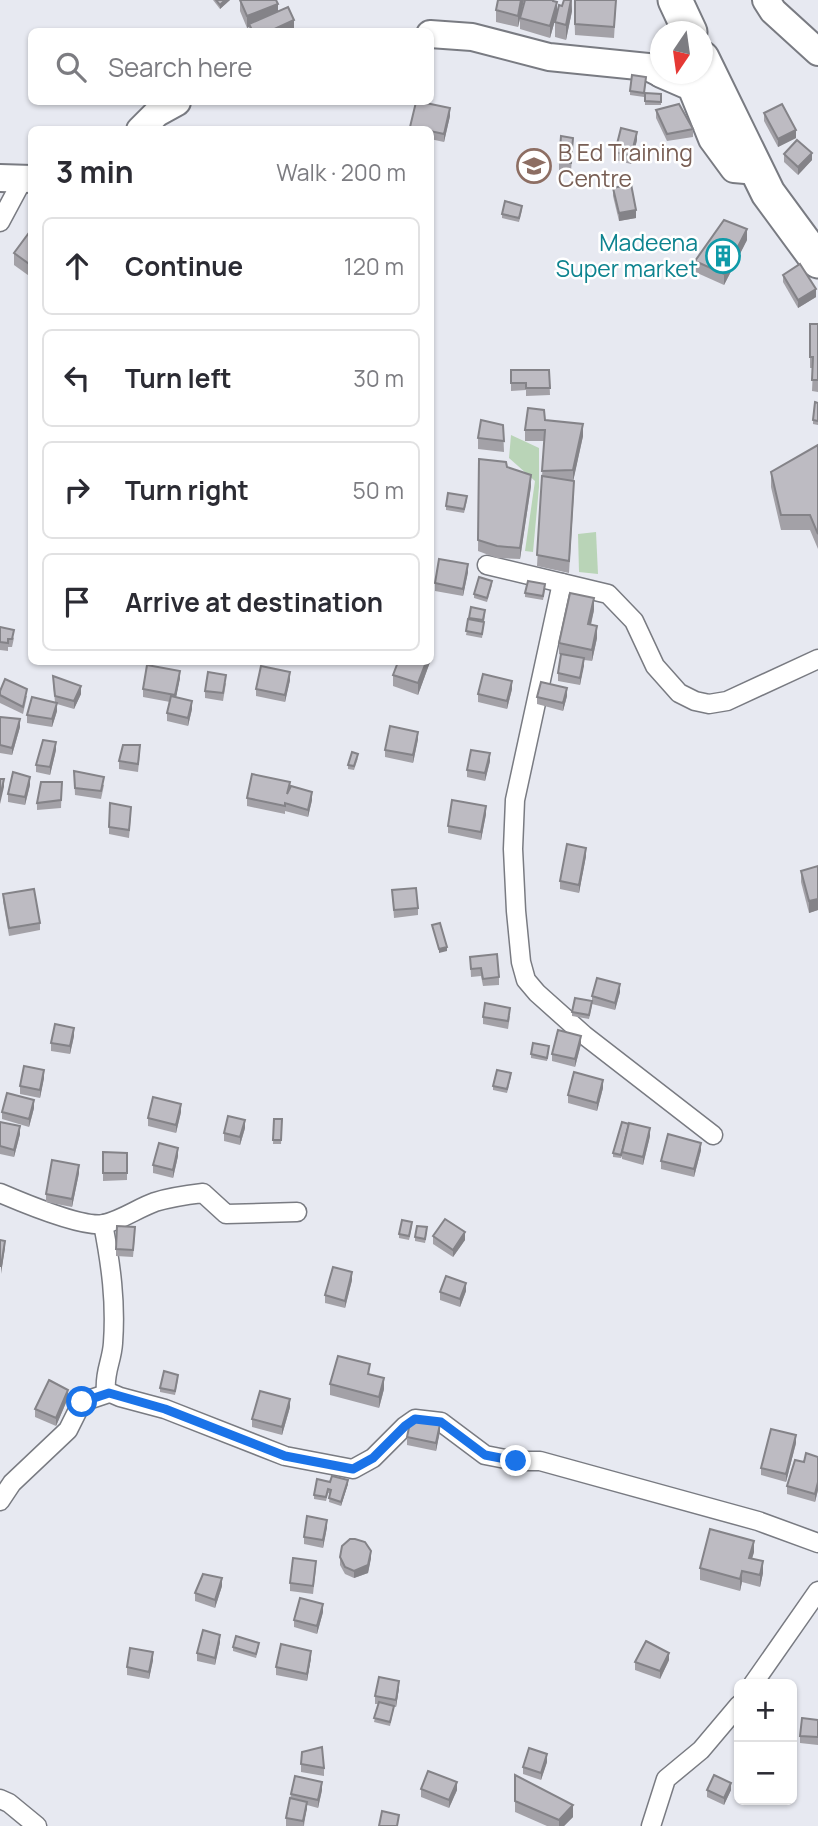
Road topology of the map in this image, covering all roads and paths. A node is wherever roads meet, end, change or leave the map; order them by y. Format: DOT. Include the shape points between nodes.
graph roads {
  1 [pos="675,0"];
  2 [pos="766,0"];
  3 [pos="685,21"];
  4 [pos="434,34"];
  5 [pos="818,52"];
  6 [pos="650,68"];
  7 [pos="713,81"];
  8 [pos="685,84"];
  9 [pos="172,105"];
  10 [pos="144,126"];
  11 [pos="757,171"];
  12 [pos="18,179"];
  13 [pos="0,222"];
  14 [pos="818,261"];
  15 [pos="487,565"];
  16 [pos="562,583"];
  17 [pos="818,659"];
  18 [pos="713,1135"];
  19 [pos="0,1192"];
  20 [pos="297,1212"];
  21 [pos="103,1224"];
  22 [pos="109,1393"];
  23 [pos="0,1501"];
  24 [pos="818,1543"];
  25 [pos="818,1591"];
  26 [pos="756,1679"];
  27 [pos="734,1711"];
  28 [pos="0,1799"];
  29 [pos="37,1826"];
  30 [pos="651,1826"];
  1 -- 3 [label="highway"];
  2 -- 5 [label="main road"];
  4 -- 6 [label="main road" via="472,37 549,57"];
  7 -- 11 [label="highway"];
  8 -- 11 [label="main road" via="691,87 712,139 734,169"];
  9 -- 10 [label="main road"];
  11 -- 14 [label="highway"];
  12 -- 13 [label="street"];
  15 -- 16 [label="street"];
  16 -- 17 [label="street" via="608,594 634,621 655,666 679,693 695,701 727,701"];
  16 -- 18 [label="street" via="515,800 513,849 521,962 526,980 537,993 583,1035"];
  19 -- 21 [label="street" via="41,1209"];
  20 -- 21 [label="street" via="226,1213 203,1193 177,1196"];
  21 -- 22 [label="street" via="115,1304 113,1348 104,1376"];
  22 -- 23 [label="street" via="82,1402 68,1430 12,1483"];
  22 -- 24 [label="street" via="165,1409 285,1456 353,1469 373,1458 415,1419 441,1422 485,1455 540,1461 758,1521"];
  25 -- 26 [label="street"];
  27 -- 30 [label="street" via="701,1750 666,1779"];
  28 -- 29 [label="street"];
}
